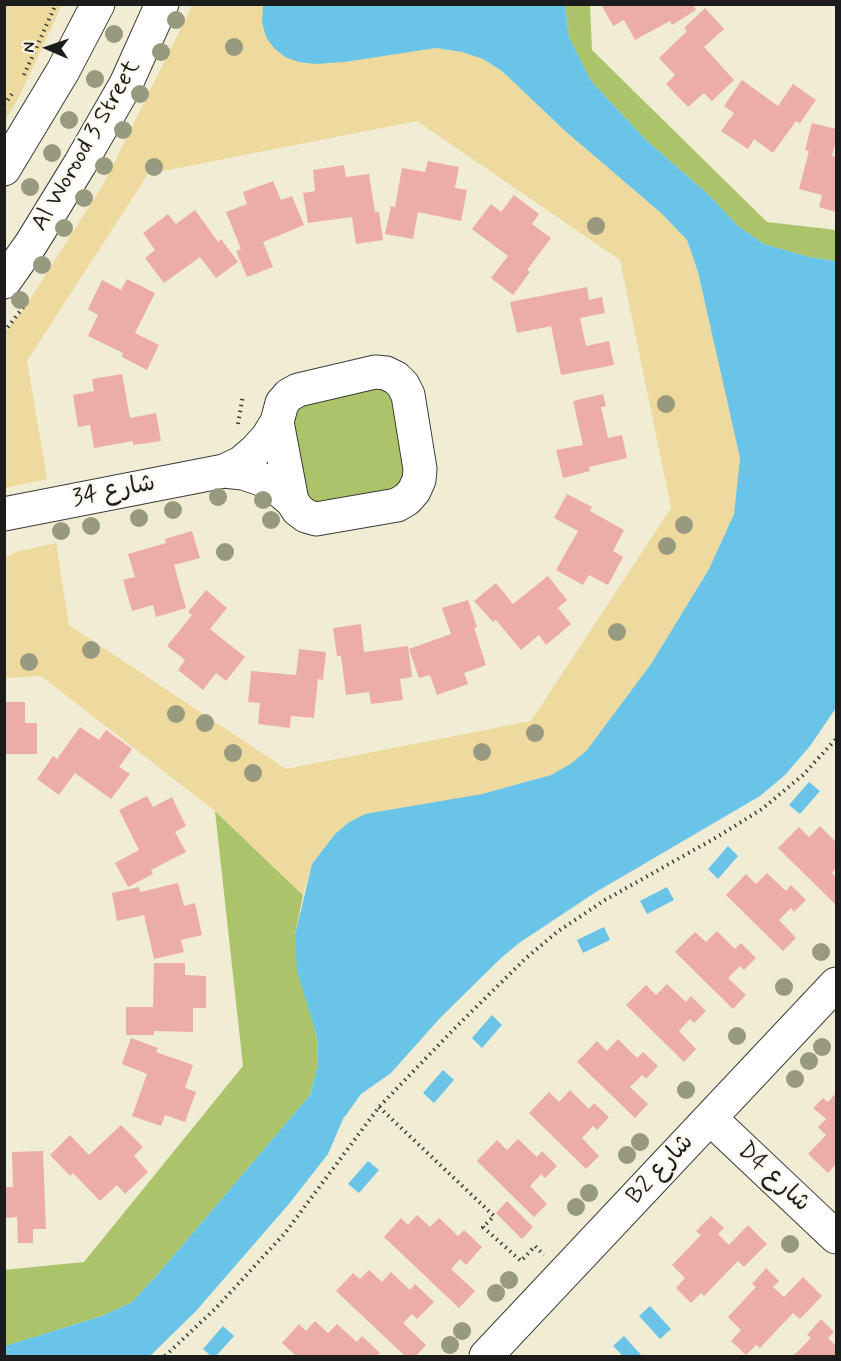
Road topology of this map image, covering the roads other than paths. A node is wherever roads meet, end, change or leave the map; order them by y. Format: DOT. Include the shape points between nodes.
graph roads {
  1 [pos="98,4"];
  2 [pos="162,4"];
  3 [pos="4,169"];
  4 [pos="4,282"];
  5 [pos="277,422"];
  6 [pos="224,471"];
  7 [pos="292,501"];
  8 [pos="4,514"];
  9 [pos="837,984"];
  10 [pos="710,1118"];
  11 [pos="837,1238"];
  12 [pos="486,1356"];
  1 -- 3 [label="street"];
  2 -- 4 [label="street, Al Worood 3 Street" via="126,84 32,244"];
  5 -- 6 [label="street, شارع 34" via="255,451"];
  5 -- 7 [label="street"];
  5 -- 7 [label="street, شارع 34" via="282,403 298,390 375,372 396,378 408,395 420,469 419,480 407,500 316,519 298,510"];
  6 -- 7 [label="street, شارع 34" via="261,479"];
  6 -- 8 [label="street, شارع 34"];
  9 -- 10 [label="street, B2 شارع"];
  10 -- 11 [label="street, D4 شارع"];
  10 -- 12 [label="street, B2 شارع"];
}
